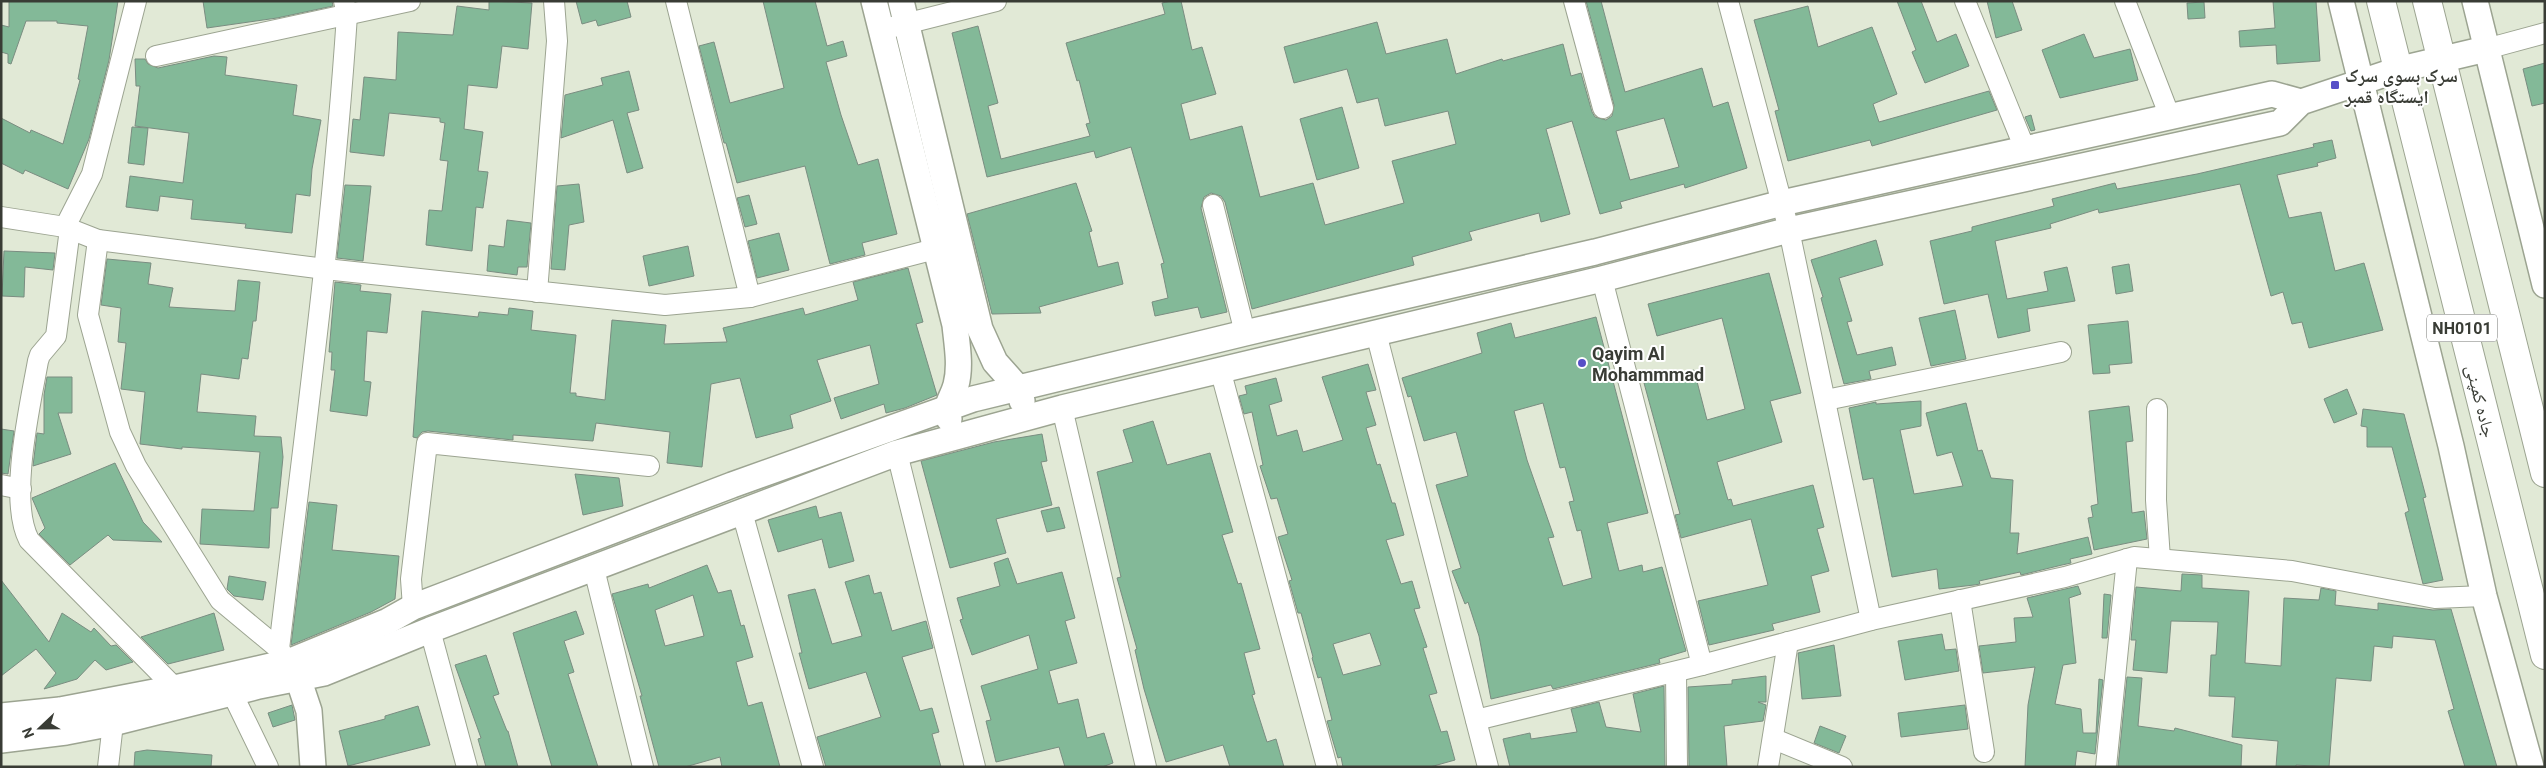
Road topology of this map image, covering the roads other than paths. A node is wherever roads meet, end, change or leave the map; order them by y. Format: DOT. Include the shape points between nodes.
graph roads {
  1 [pos="136,1"];
  2 [pos="410,1"];
  3 [pos="554,1"];
  4 [pos="676,1"];
  5 [pos="874,1"];
  6 [pos="996,1"];
  7 [pos="1574,1"];
  8 [pos="1728,1"];
  9 [pos="1965,1"];
  10 [pos="2125,1"];
  11 [pos="2341,1"];
  12 [pos="2381,1"];
  13 [pos="2427,1"];
  14 [pos="2475,1"];
  15 [pos="346,8"];
  16 [pos="904,13"];
  17 [pos="881,30"];
  18 [pos="2545,34"];
  19 [pos="2486,49"];
  20 [pos="156,56"];
  21 [pos="2440,59"];
  22 [pos="2397,70"];
  23 [pos="2361,82"];
  24 [pos="2301,102"];
  25 [pos="1603,108"];
  26 [pos="2170,117"];
  27 [pos="2025,149"];
  28 [pos="1782,203"];
  29 [pos="1214,205"];
  30 [pos="1,217"];
  31 [pos="67,228"];
  32 [pos="1789,230"];
  33 [pos="98,240"];
  34 [pos="935,250"];
  35 [pos="325,269"];
  36 [pos="1602,280"];
  37 [pos="2545,285"];
  38 [pos="537,292"];
  39 [pos="750,297"];
  40 [pos="1376,332"];
  41 [pos="1246,333"];
  42 [pos="2061,352"];
  43 [pos="1220,369"];
  44 [pos="1019,389"];
  45 [pos="1826,400"];
  46 [pos="946,407"];
  47 [pos="1062,408"];
  48 [pos="2157,409"];
  49 [pos="1027,417"];
  50 [pos="954,436"];
  51 [pos="897,453"];
  52 [pos="649,466"];
  53 [pos="2545,474"];
  54 [pos="1,485"];
  55 [pos="21,489"];
  56 [pos="742,512"];
  57 [pos="2127,559"];
  58 [pos="2160,559"];
  59 [pos="594,569"];
  60 [pos="2484,596"];
  61 [pos="1960,600"];
  62 [pos="413,607"];
  63 [pos="1871,620"];
  64 [pos="430,630"];
  65 [pos="392,632"];
  66 [pos="1788,642"];
  67 [pos="2545,655"];
  68 [pos="288,663"];
  69 [pos="1702,665"];
  70 [pos="1676,672"];
  71 [pos="175,688"];
  72 [pos="232,693"];
  73 [pos="110,712"];
  74 [pos="1,716"];
  75 [pos="1476,720"];
  76 [pos="1774,739"];
  77 [pos="1,740"];
  78 [pos="1984,752"];
  79 [pos="108,767"];
  80 [pos="268,767"];
  81 [pos="313,767"];
  82 [pos="467,767"];
  83 [pos="642,767"];
  84 [pos="814,767"];
  85 [pos="975,767"];
  86 [pos="1146,767"];
  87 [pos="1327,767"];
  88 [pos="1488,767"];
  89 [pos="1677,767"];
  90 [pos="1768,767"];
  91 [pos="1842,767"];
  92 [pos="2106,767"];
  93 [pos="2531,767"];
  1 -- 31 [label="street" via="92,174"];
  2 -- 15 [label="street"];
  3 -- 38 [label="street" via="558,42"];
  4 -- 39 [label="street"];
  5 -- 17 [label="street"];
  6 -- 16 [label="street"];
  7 -- 25 [label="street"];
  8 -- 28 [label="street"];
  9 -- 27 [label="street"];
  10 -- 26 [label="street"];
  11 -- 23 [label="street"];
  12 -- 22 [label="highway, جاده کمپنی / NH0101"];
  13 -- 21 [label="highway, NH0101"];
  14 -- 19 [label="street"];
  15 -- 20 [label="street"];
  15 -- 35 [label="street" via="340,115"];
  16 -- 17 [label="street"];
  16 -- 44 [label="street" via="980,329 995,362"];
  17 -- 34 [label="street"];
  18 -- 19 [label="street"];
  19 -- 21 [label="street"];
  19 -- 37 [label="street"];
  21 -- 22 [label="street"];
  21 -- 53 [label="highway, NH0101"];
  22 -- 23 [label="street"];
  22 -- 67 [label="highway, جاده کمپنی / NH0101"];
  23 -- 24 [label="street"];
  23 -- 60 [label="street" via="2451,446"];
  24 -- 26 [label="street" via="2272,94"];
  24 -- 32 [label="street" via="2280,123"];
  26 -- 27 [label="street"];
  27 -- 28 [label="street"];
  28 -- 32 [label="street"];
  28 -- 41 [label="street" via="1595,252"];
  29 -- 41 [label="street"];
  30 -- 31 [label="street"];
  31 -- 33 [label="street"];
  31 -- 55 [label="street" via="56,336 38,361 24,441"];
  32 -- 36 [label="street"];
  32 -- 45 [label="street"];
  33 -- 35 [label="street"];
  33 -- 68 [label="street" via="88,315 120,432 136,466 220,600"];
  34 -- 39 [label="street"];
  34 -- 46 [label="street" via="955,326 958,364 956,386"];
  35 -- 38 [label="street"];
  35 -- 68 [label="street"];
  36 -- 40 [label="street"];
  36 -- 69 [label="street"];
  38 -- 39 [label="street" via="666,305"];
  40 -- 43 [label="street"];
  40 -- 75 [label="street"];
  41 -- 44 [label="street"];
  42 -- 45 [label="street"];
  43 -- 47 [label="street"];
  43 -- 87 [label="street"];
  44 -- 46 [label="street"];
  44 -- 49 [label="street"];
  45 -- 63 [label="street"];
  46 -- 50 [label="street"];
  46 -- 62 [label="street"];
  47 -- 49 [label="street"];
  47 -- 86 [label="street"];
  48 -- 58 [label="street" via="2156,500"];
  49 -- 50 [label="street"];
  50 -- 51 [label="street"];
  51 -- 56 [label="street"];
  51 -- 85 [label="street"];
  52 -- 62 [label="street" via="427,443 411,579"];
  54 -- 55 [label="street"];
  55 -- 71 [label="street" via="23,526 29,540"];
  56 -- 59 [label="street"];
  56 -- 84 [label="street"];
  57 -- 58 [label="street"];
  57 -- 61 [label="street" via="2065,577"];
  57 -- 92 [label="street"];
  58 -- 60 [label="street" via="2292,571 2435,598"];
  59 -- 64 [label="street"];
  59 -- 83 [label="street"];
  60 -- 93 [label="street"];
  61 -- 63 [label="street"];
  61 -- 78 [label="street"];
  62 -- 65 [label="street"];
  63 -- 66 [label="street"];
  64 -- 65 [label="street"];
  64 -- 82 [label="street"];
  65 -- 68 [label="street" via="324,673"];
  66 -- 69 [label="street"];
  66 -- 76 [label="street"];
  68 -- 71 [label="street"];
  68 -- 72 [label="street"];
  68 -- 81 [label="street" via="309,711"];
  69 -- 70 [label="street"];
  70 -- 75 [label="street"];
  70 -- 89 [label="street"];
  71 -- 73 [label="street"];
  72 -- 73 [label="street"];
  72 -- 80 [label="street"];
  73 -- 74 [label="street" via="60,710"];
  73 -- 77 [label="street" via="66,732"];
  73 -- 79 [label="street"];
  75 -- 88 [label="street"];
  76 -- 90 [label="street"];
  76 -- 91 [label="street"];
}
